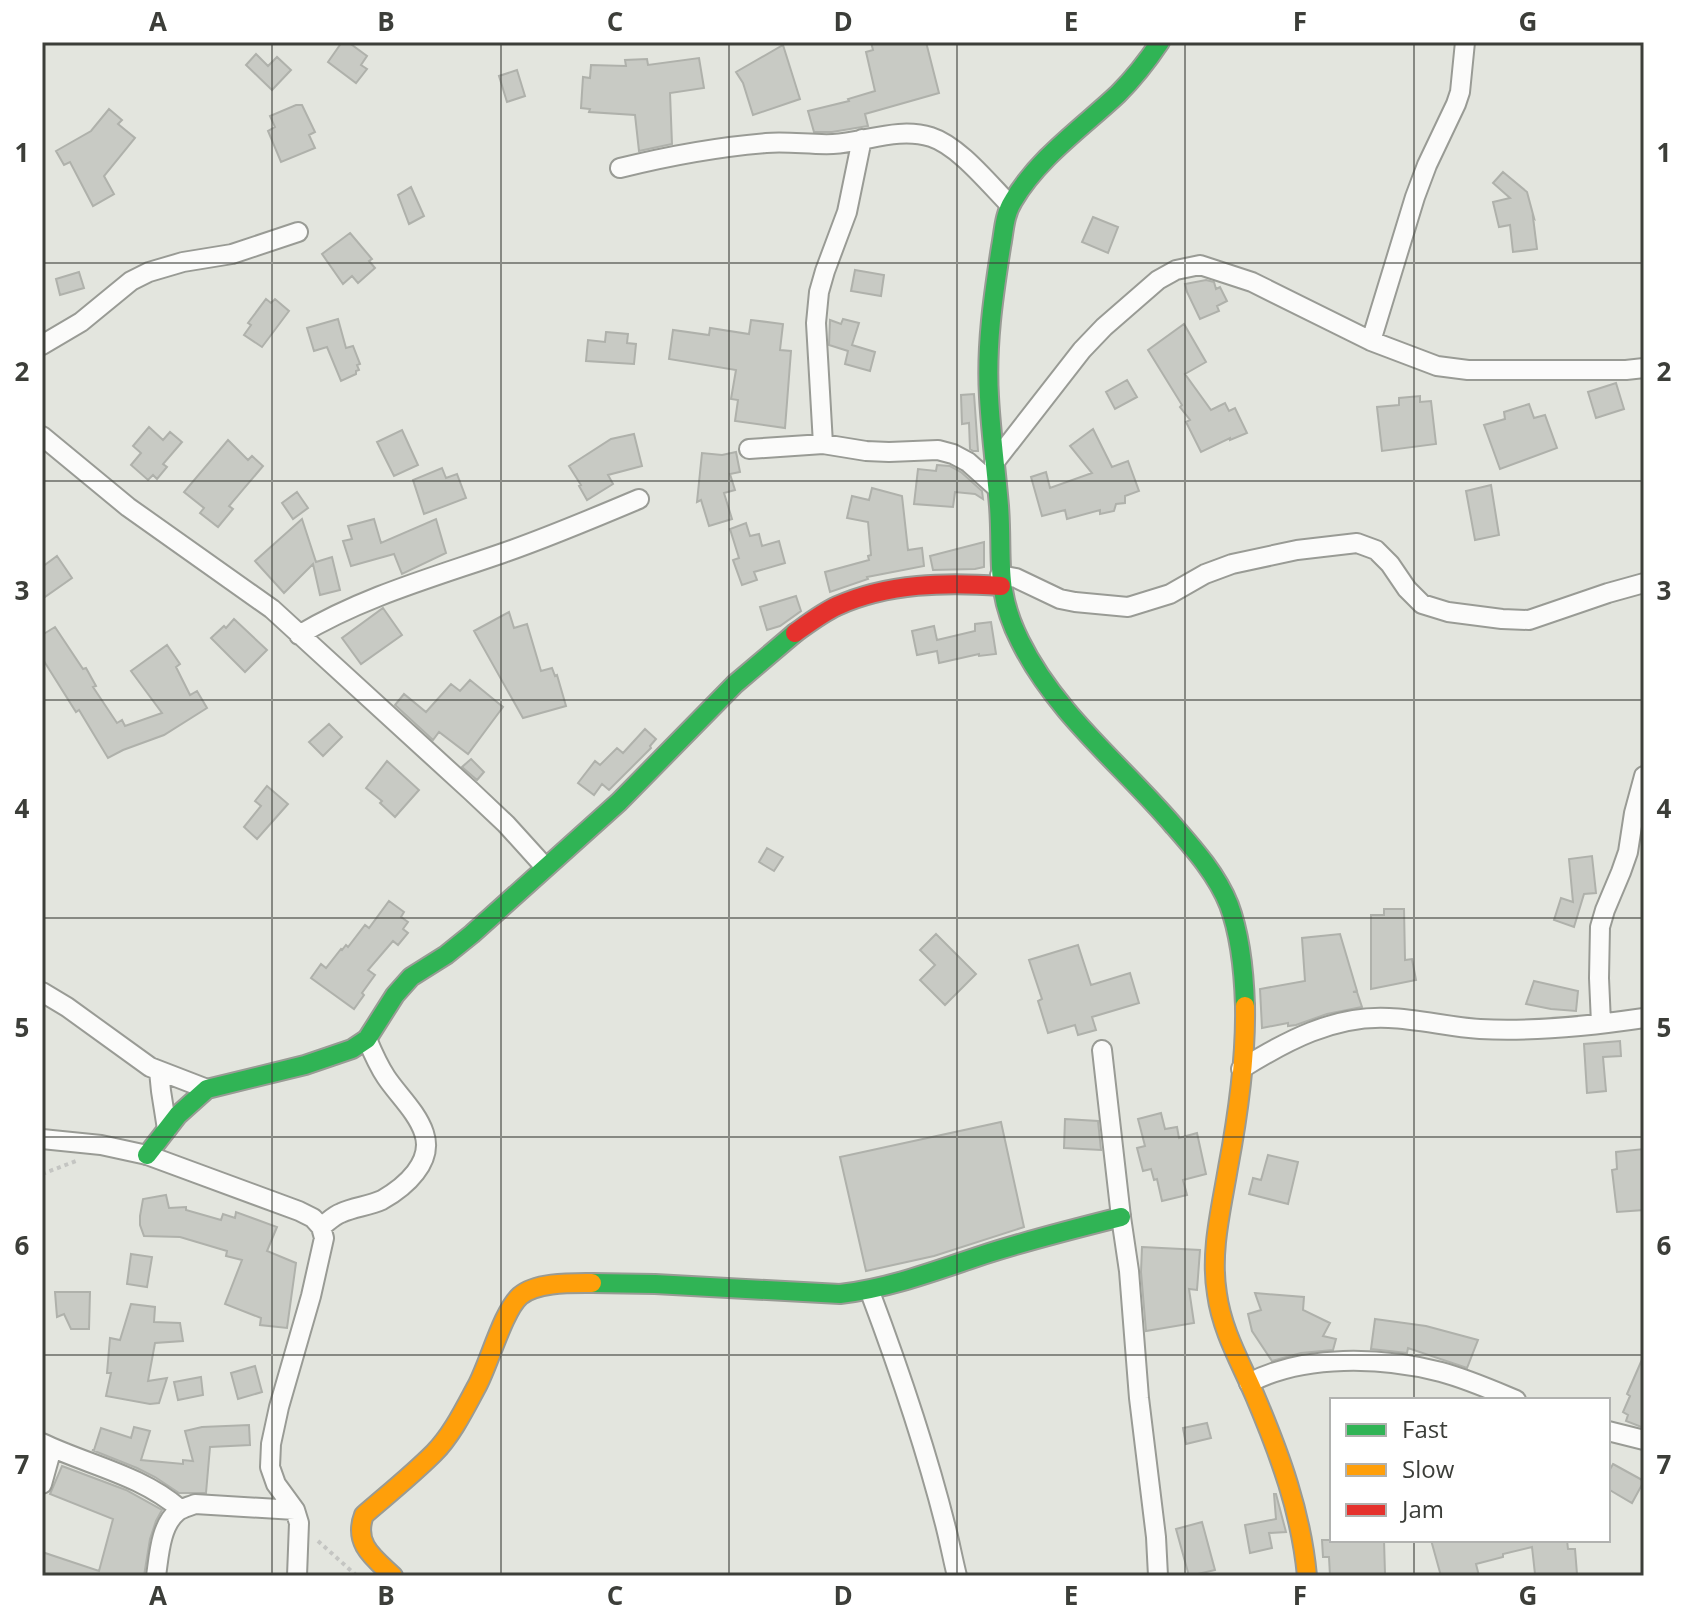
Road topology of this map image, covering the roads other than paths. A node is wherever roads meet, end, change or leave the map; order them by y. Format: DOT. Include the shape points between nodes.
graph roads {
  1 [pos="1160,42"];
  2 [pos="1465,42"];
  3 [pos="862,139"];
  4 [pos="620,168"];
  5 [pos="1010,205"];
  6 [pos="298,232"];
  7 [pos="1371,341"];
  8 [pos="42,345"];
  9 [pos="1644,368"];
  10 [pos="45,444"];
  11 [pos="823,444"];
  12 [pos="749,449"];
  13 [pos="994,463"];
  14 [pos="996,487"];
  15 [pos="639,499"];
  16 [pos="1000,581"];
  17 [pos="1644,583"];
  18 [pos="299,635"];
  19 [pos="1644,776"];
  20 [pos="545,867"];
  21 [pos="42,992"];
  22 [pos="1644,1018"];
  23 [pos="1601,1023"];
  24 [pos="367,1039"];
  25 [pos="1102,1050"];
  26 [pos="1241,1069"];
  27 [pos="159,1071"];
  28 [pos="207,1089"];
  29 [pos="167,1129"];
  30 [pos="42,1139"];
  31 [pos="147,1155"];
  32 [pos="1121,1217"];
  33 [pos="321,1227"];
  34 [pos="870,1292"];
  35 [pos="1249,1383"];
  36 [pos="1511,1398"];
  37 [pos="1610,1432"];
  38 [pos="1644,1440"];
  39 [pos="47,1445"];
  40 [pos="42,1484"];
  41 [pos="180,1509"];
  42 [pos="297,1516"];
  43 [pos="156,1576"];
  44 [pos="297,1576"];
  45 [pos="393,1576"];
  46 [pos="957,1576"];
  47 [pos="1158,1576"];
  48 [pos="1307,1576"];
  1 -- 5 [label="street" via="1115,97 1031,175"];
  2 -- 7 [label="street" via="1460,92 1415,197"];
  3 -- 4 [label="street" via="766,143"];
  3 -- 5 [label="street" via="897,134 933,138 967,162"];
  3 -- 11 [label="street" via="847,212 819,292"];
  5 -- 13 [label="street" via="988,340"];
  6 -- 8 [label="street" via="232,254 149,272"];
  7 -- 9 [label="street" via="1437,366 1468,370"];
  7 -- 13 [label="street" via="1252,282 1200,265 1176,270 1158,280 1082,350"];
  10 -- 18 [label="street" via="272,609"];
  11 -- 12 [label="street"];
  11 -- 14 [label="street" via="877,452 938,450 968,462"];
  13 -- 14 [label="street"];
  14 -- 16 [label="street"];
  15 -- 18 [label="street" via="386,594"];
  16 -- 17 [label="street" via="1016,578 1060,599 1128,607 1170,594 1232,564 1357,543 1376,550 1422,604 1461,614 1529,620"];
  16 -- 20 [label="street" via="901,588 837,606 754,665 638,783"];
  16 -- 26 [label="street" via="1017,633 1046,685 1208,865 1231,912 1239,943 1245,986"];
  18 -- 20 [label="street" via="506,824"];
  19 -- 23 [label="street" via="1628,852 1600,927"];
  20 -- 24 [label="street" via="472,934 411,977"];
  21 -- 27 [label="street"];
  22 -- 23 [label="street"];
  23 -- 26 [label="street" via="1532,1030 1358,1019 1304,1034"];
  24 -- 28 [label="street" via="330,1058"];
  24 -- 33 [label="street" via="384,1075 425,1134 425,1152 410,1180 395,1191 344,1211"];
  25 -- 32 [label="street"];
  26 -- 35 [label="street" via="1215,1239 1214,1281 1222,1320"];
  27 -- 28 [label="street"];
  27 -- 29 [label="street"];
  28 -- 29 [label="street"];
  29 -- 31 [label="street"];
  30 -- 31 [label="street"];
  31 -- 33 [label="street" via="299,1211"];
  32 -- 34 [label="street"];
  32 -- 47 [label="street"];
  33 -- 42 [label="street" via="324,1238 311,1296 271,1444 276,1484"];
  34 -- 45 [label="street" via="561,1283 528,1291 511,1308 479,1383 435,1452 364,1515 361,1537"];
  34 -- 46 [label="street" via="927,1460"];
  35 -- 36 [label="street" via="1294,1366 1371,1362 1442,1372"];
  35 -- 48 [label="street" via="1292,1493"];
  37 -- 38 [label="street"];
  39 -- 40 [label="street"];
  39 -- 41 [label="street" via="146,1486"];
  41 -- 42 [label="street" via="195,1504"];
  41 -- 43 [label="street" via="163,1537"];
  42 -- 44 [label="street"];
}
